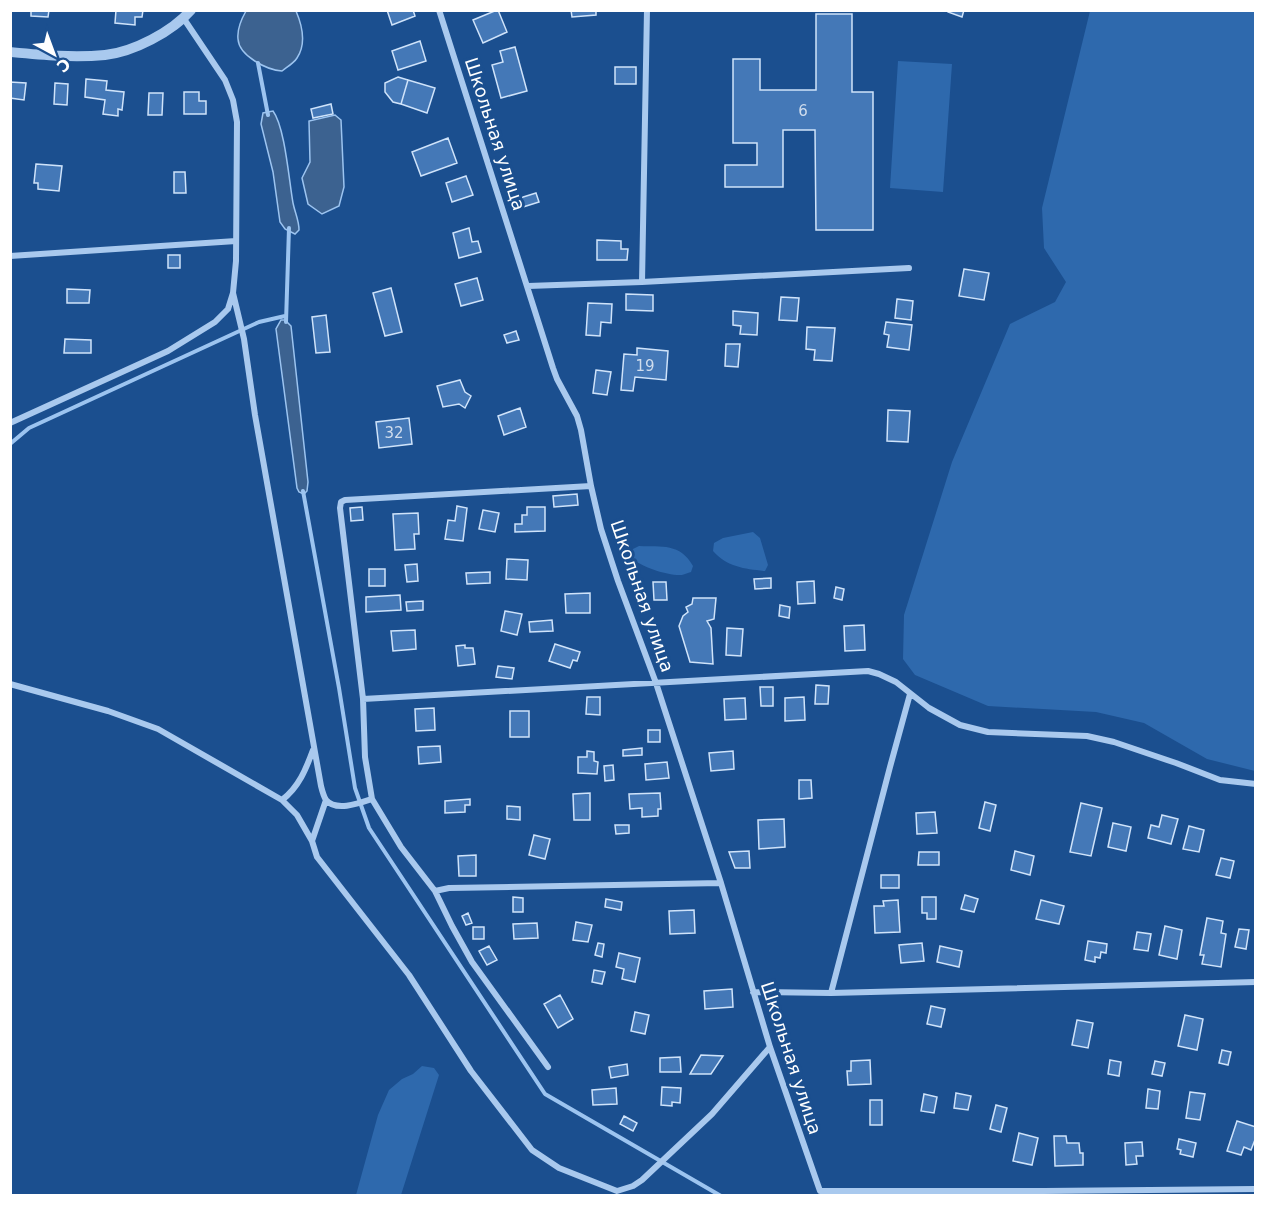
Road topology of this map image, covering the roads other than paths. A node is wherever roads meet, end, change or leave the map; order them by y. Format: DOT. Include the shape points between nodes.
graph roads {
  1 [pos="439,10"];
  2 [pos="647,10"];
  3 [pos="188,14"];
  4 [pos="10,52"];
  5 [pos="236,241"];
  6 [pos="10,256"];
  7 [pos="909,268"];
  8 [pos="642,282"];
  9 [pos="528,286"];
  10 [pos="233,293"];
  11 [pos="10,423"];
  12 [pos="591,486"];
  13 [pos="656,683"];
  14 [pos="10,684"];
  15 [pos="910,694"];
  16 [pos="363,699"];
  17 [pos="314,747"];
  18 [pos="1256,784"];
  19 [pos="282,800"];
  20 [pos="326,800"];
  21 [pos="372,800"];
  22 [pos="312,842"];
  23 [pos="721,884"];
  24 [pos="435,891"];
  25 [pos="1256,982"];
  26 [pos="753,992"];
  27 [pos="831,993"];
  28 [pos="770,1047"];
  29 [pos="548,1067"];
  30 [pos="1256,1189"];
  1 -- 9 [label="street, Школьная улица"];
  2 -- 8 [label="street"];
  3 -- 4 [label="street" via="142,44 107,55"];
  3 -- 5 [label="street" via="233,100 237,122"];
  5 -- 6 [label="street"];
  5 -- 10 [label="street"];
  7 -- 8 [label="street"];
  8 -- 9 [label="street"];
  9 -- 12 [label="street, Школьная улица" via="557,379 577,416"];
  10 -- 11 [label="street" via="228,309 215,322 168,351"];
  10 -- 17 [label="street"];
  12 -- 13 [label="street, Школьная улица" via="618,581"];
  12 -- 16 [label="street" via="341,502"];
  13 -- 15 [label="street" via="868,672 896,682"];
  13 -- 16 [label="street"];
  13 -- 23 [label="street, Школьная улица"];
  14 -- 19 [label="street" via="158,729"];
  15 -- 18 [label="street" via="960,725 988,732 1087,736 1220,780"];
  15 -- 27 [label="street"];
  16 -- 21 [label="street" via="365,757"];
  17 -- 19 [label="street" via="306,769"];
  17 -- 20 [label="street"];
  19 -- 22 [label="street" via="297,815"];
  20 -- 21 [label="street" via="346,806"];
  20 -- 22 [label="street"];
  21 -- 24 [label="street"];
  22 -- 28 [label="street" via="317,857 409,975 471,1071 532,1150 559,1168 617,1191 633,1186 712,1114"];
  23 -- 24 [label="street"];
  23 -- 26 [label="street, Школьная улица"];
  24 -- 29 [label="street" via="472,962"];
  25 -- 27 [label="street"];
  26 -- 27 [label="street"];
  26 -- 28 [label="street, Школьная улица"];
  28 -- 30 [label="street, Школьная улица" via="820,1191"];
}
